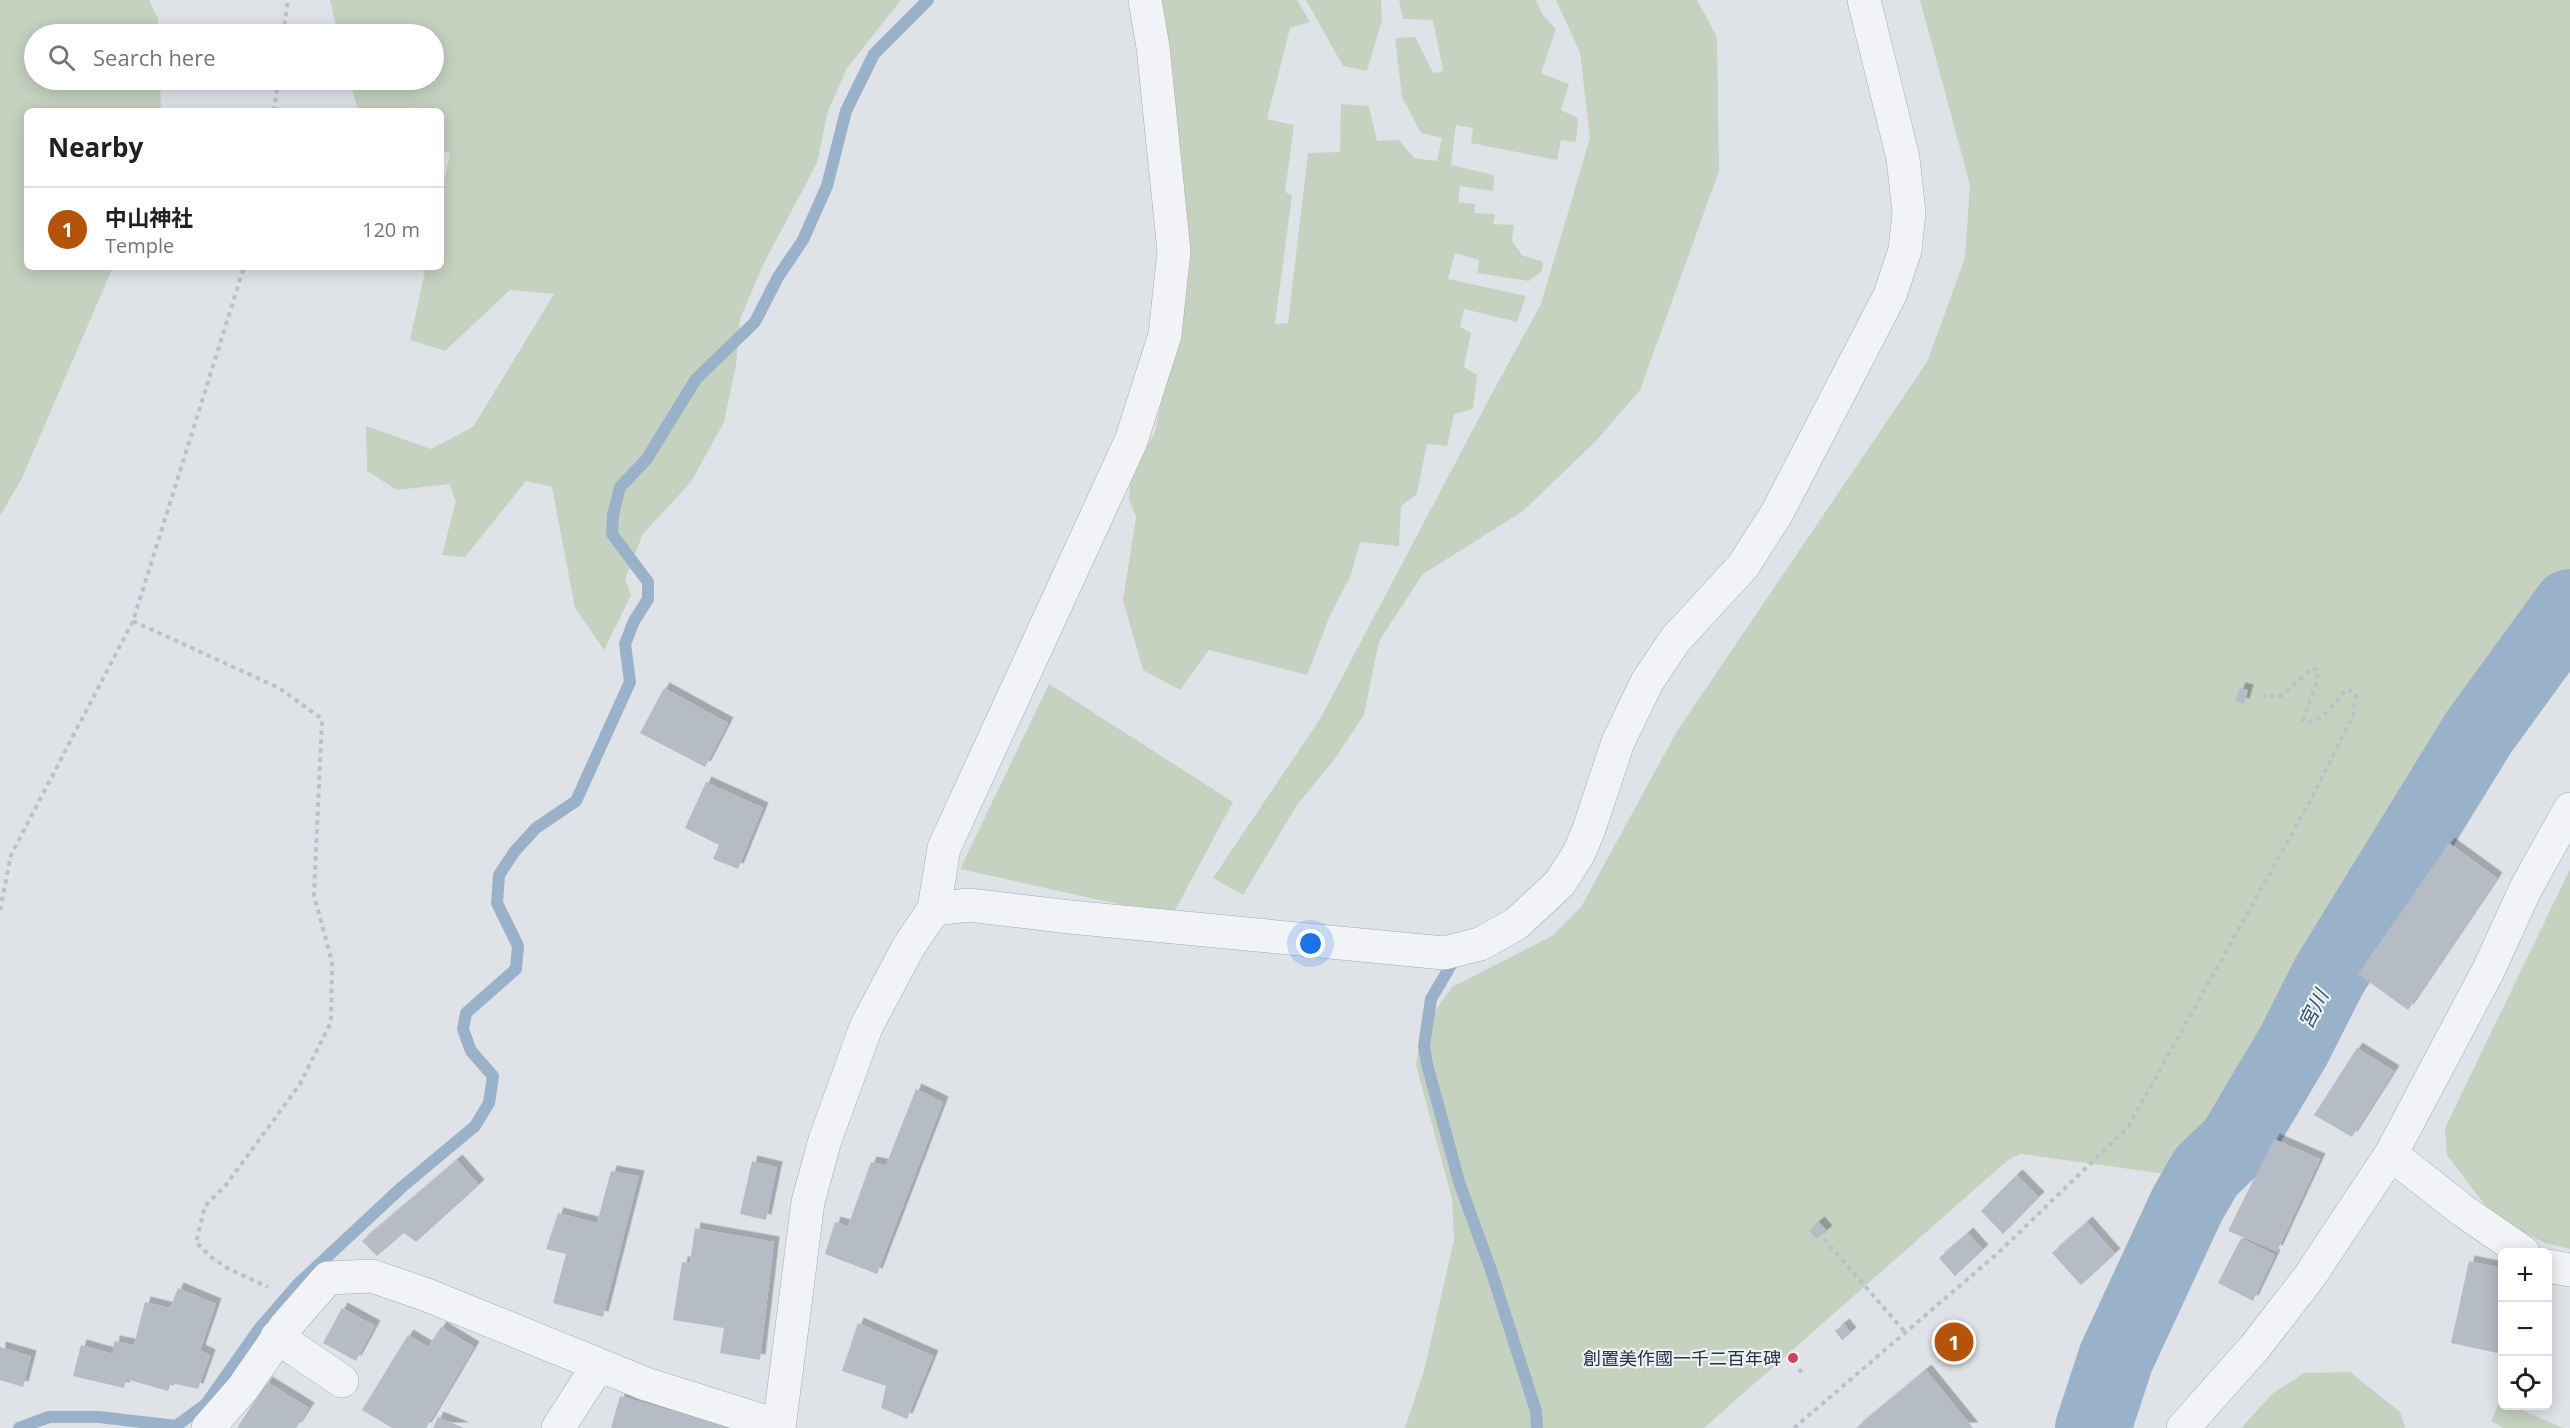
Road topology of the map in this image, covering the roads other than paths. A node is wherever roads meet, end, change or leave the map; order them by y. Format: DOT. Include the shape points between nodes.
graph roads {
  1 [pos="1145,0"];
  2 [pos="1864,0"];
  3 [pos="2570,809"];
  4 [pos="934,909"];
  5 [pos="2391,1154"];
  6 [pos="2517,1248"];
  7 [pos="2552,1267"];
  8 [pos="2570,1270"];
  9 [pos="277,1337"];
  10 [pos="598,1366"];
  11 [pos="342,1381"];
  12 [pos="779,1427"];
  13 [pos="208,1428"];
  14 [pos="558,1428"];
  15 [pos="2183,1428"];
  1 -- 4 [label="street" via="1174,251 1165,335 1131,441 944,848"];
  2 -- 4 [label="street" via="1904,158 1909,213 1905,250 1890,296 1777,513 1743,566 1676,640 1647,682 1618,742 1590,829 1560,883 1516,924 1480,944 1444,952 969,905"];
  3 -- 5 [label="street"];
  4 -- 12 [label="street" via="909,946 866,1027 825,1140 808,1202"];
  5 -- 6 [label="street"];
  5 -- 15 [label="street" via="2310,1276 2255,1347"];
  7 -- 8 [label="street"];
  9 -- 10 [label="street" via="328,1278 372,1276"];
  9 -- 11 [label="street"];
  9 -- 13 [label="street" via="243,1388"];
  10 -- 12 [label="street"];
  10 -- 14 [label="street"];
}
